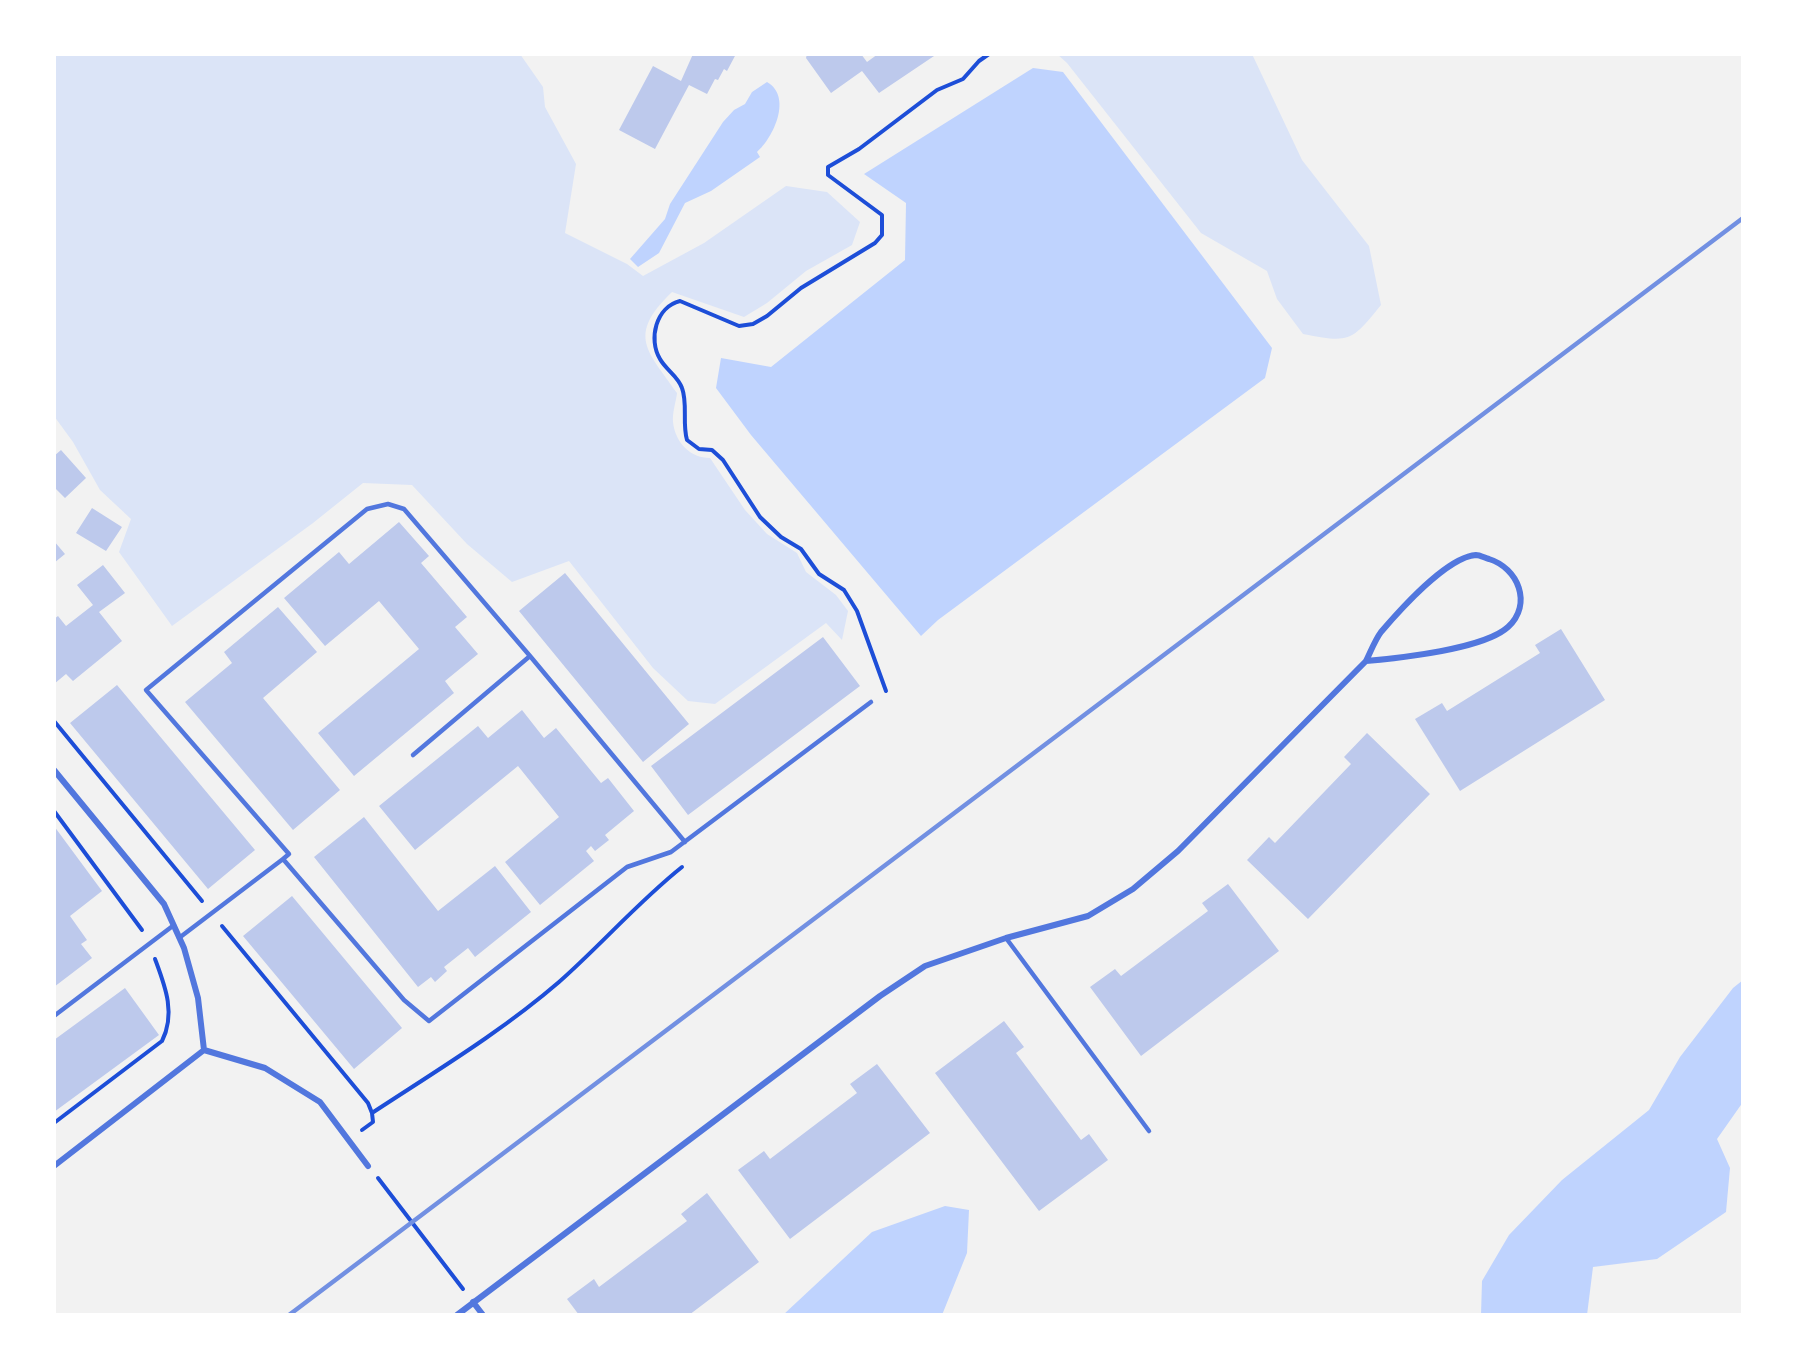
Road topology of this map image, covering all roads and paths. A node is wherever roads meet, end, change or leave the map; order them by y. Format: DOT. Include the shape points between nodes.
graph roads {
  1 [pos="989,54"];
  2 [pos="530,656"];
  3 [pos="1366,661"];
  4 [pos="887,699"];
  5 [pos="871,702"];
  6 [pos="54,722"];
  7 [pos="413,755"];
  8 [pos="54,770"];
  9 [pos="685,842"];
  10 [pos="283,859"];
  11 [pos="688,862"];
  12 [pos="212,914"];
  13 [pos="174,925"];
  14 [pos="179,938"];
  15 [pos="1006,938"];
  16 [pos="54,1016"];
  17 [pos="204,1050"];
  18 [pos="1149,1131"];
  19 [pos="54,1165"];
  20 [pos="368,1166"];
  21 [pos="473,1302"];
  22 [pos="457,1315"];
  23 [pos="483,1315"];
  1 -- 4 [label="path" via="963,79 937,90 828,167 828,175 882,215 882,234 875,243 801,288 753,324 739,326 680,301 665,307 657,325 658,354 683,391 687,440 699,449 712,450 723,460 760,517 801,549 819,574 844,590 857,611"];
  2 -- 7 [label="lane"];
  2 -- 9 [label="lane"];
  2 -- 10 [label="lane" via="404,509 388,504 367,509 146,690 289,854"];
  3 -- 3 [label="street" via="1413,656 1489,638 1508,627 1520,609 1521,590 1514,575 1501,563 1477,555 1455,563 1431,581 1380,634"];
  3 -- 15 [label="street" via="1178,851 1133,889 1088,916"];
  5 -- 9 [label="lane"];
  6 -- 12 [label="path"];
  8 -- 13 [label="street" via="164,904"];
  9 -- 10 [label="lane" via="671,852 627,867 429,1021 405,1000"];
  10 -- 12 [label="lane"];
  11 -- 12 [label="path" via="559,982 470,1051 372,1113 368,1103"];
  12 -- 14 [label="lane"];
  13 -- 14 [label="street"];
  13 -- 16 [label="lane"];
  14 -- 17 [label="street" via="198,998"];
  15 -- 18 [label="lane"];
  15 -- 21 [label="street" via="925,966 880,996"];
  17 -- 19 [label="street"];
  17 -- 20 [label="street" via="265,1068 320,1102"];
  20 -- 21 [label="path"];
  21 -- 22 [label="street"];
  21 -- 23 [label="street"];
}
